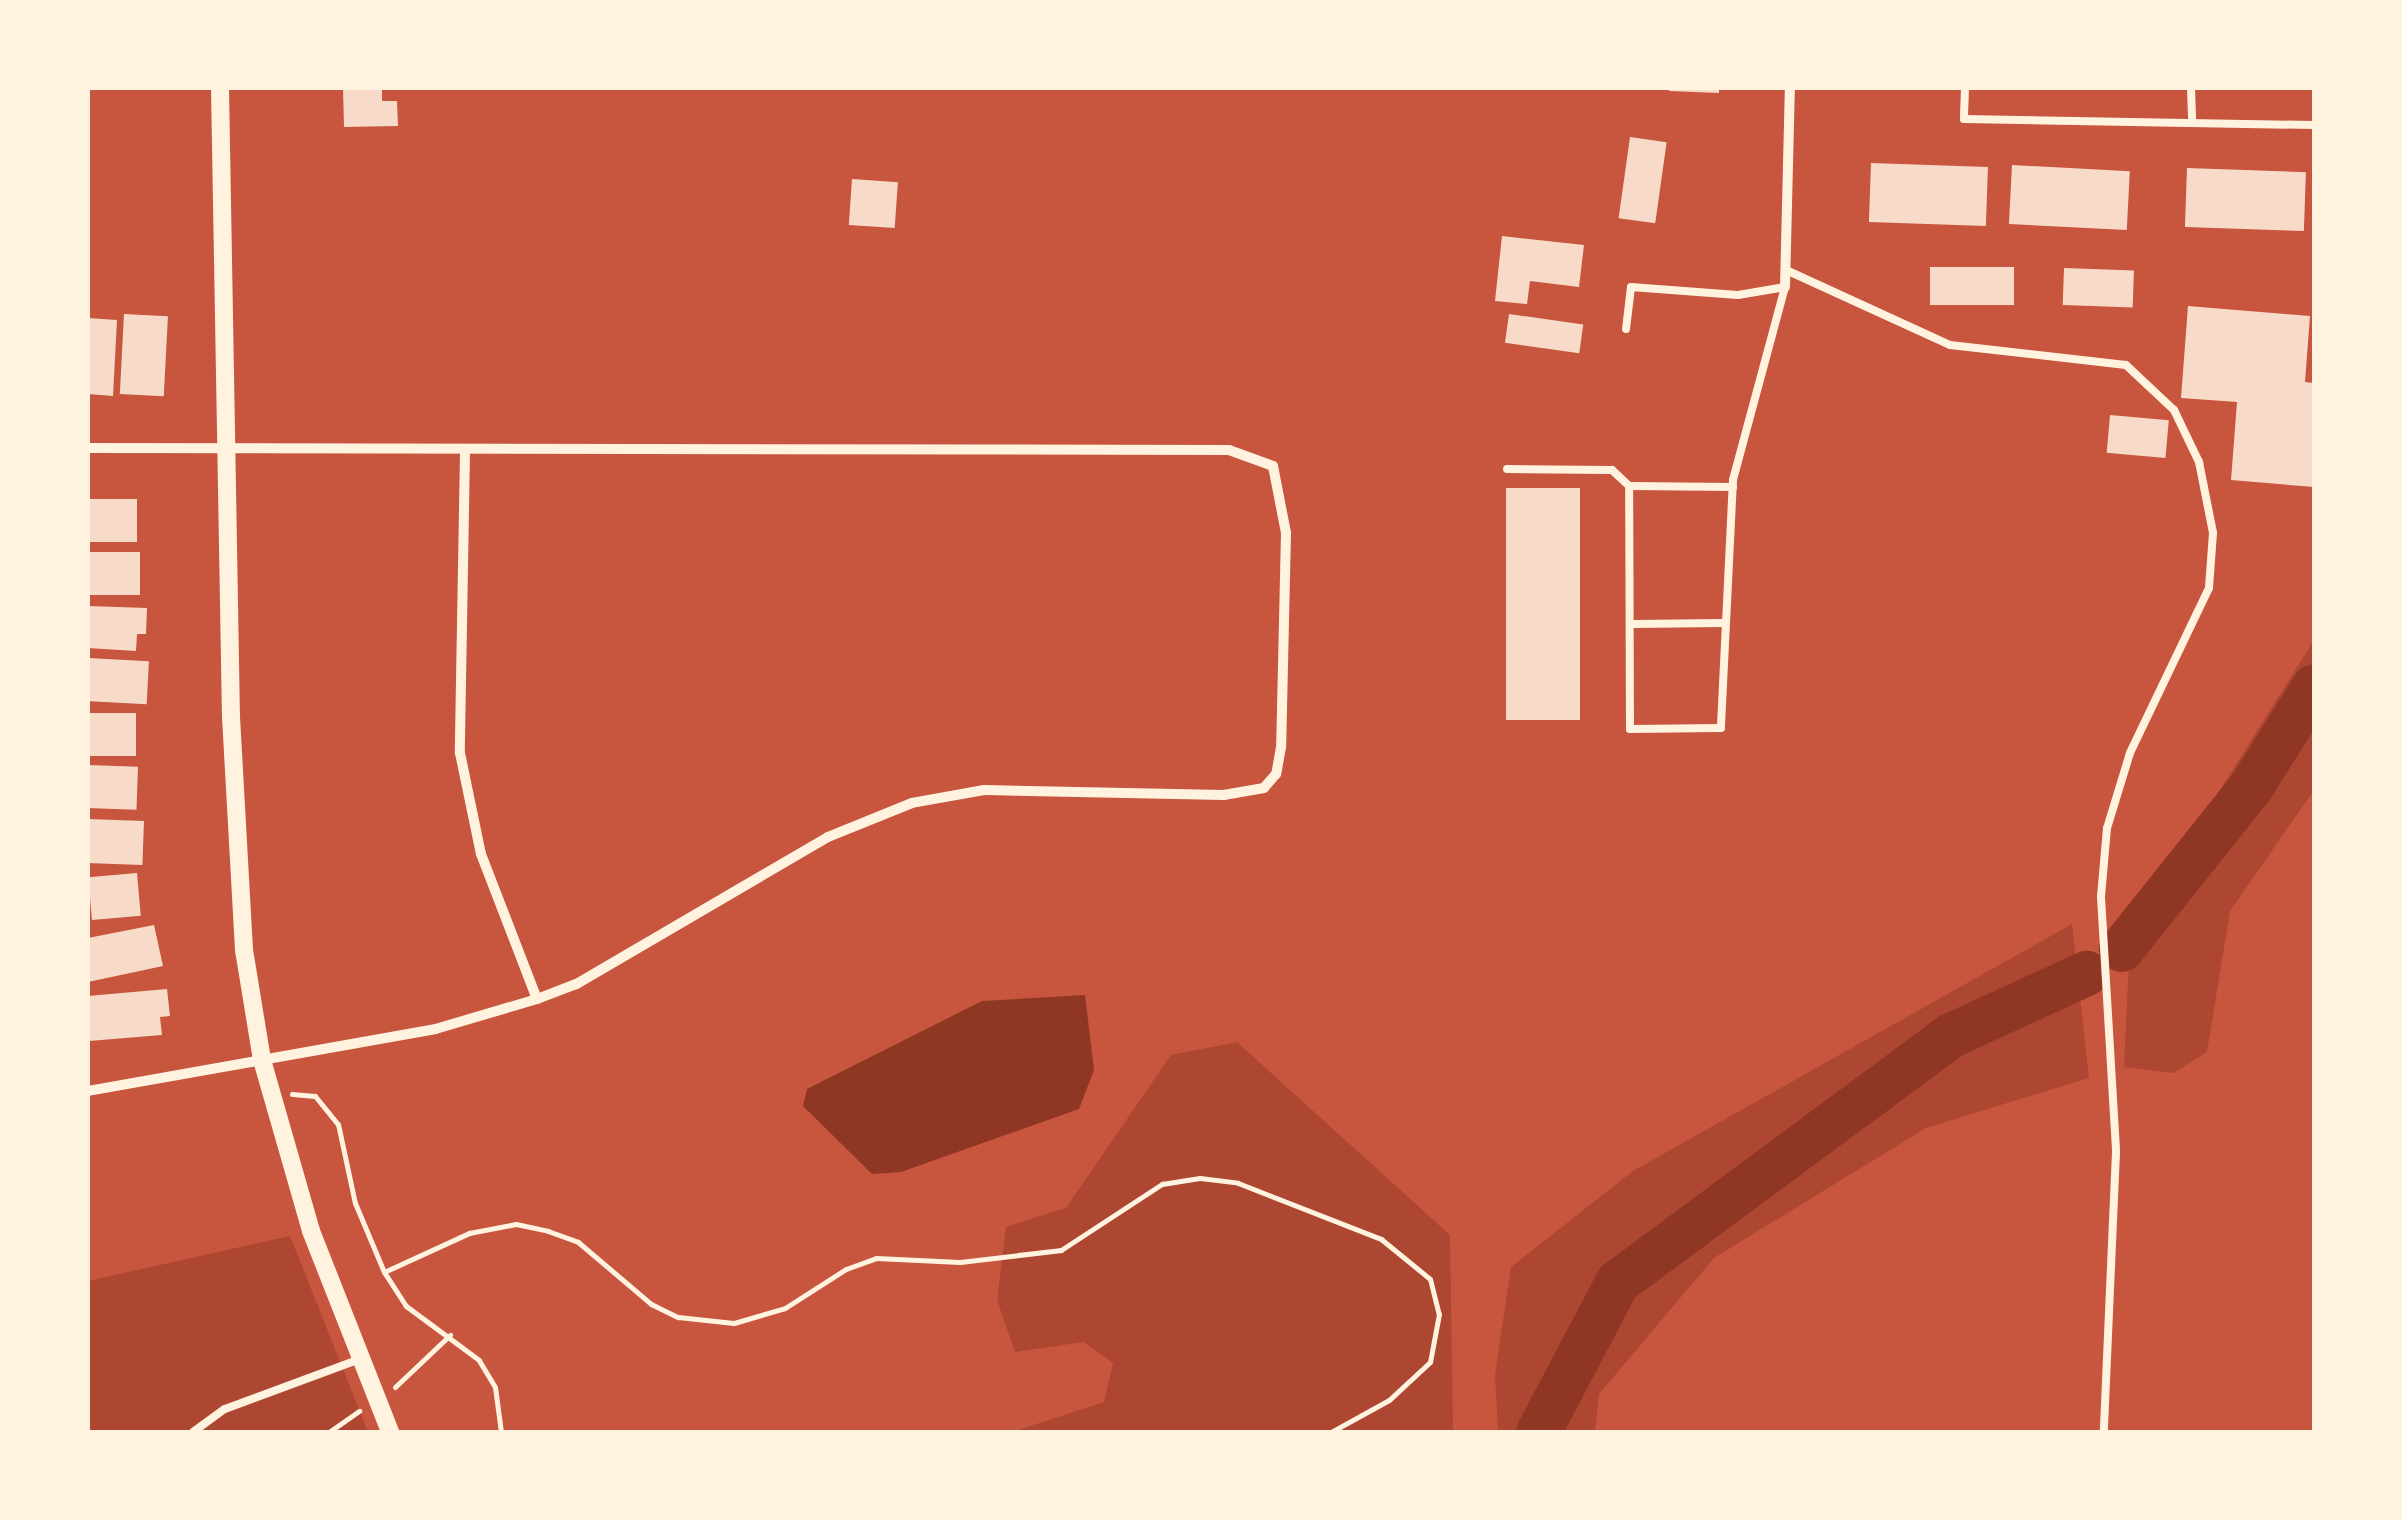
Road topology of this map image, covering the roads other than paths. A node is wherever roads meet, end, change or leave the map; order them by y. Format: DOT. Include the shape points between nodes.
graph roads {
  1 [pos="220,88"];
  2 [pos="1790,88"];
  3 [pos="1965,88"];
  4 [pos="2190,88"];
  5 [pos="2192,123"];
  6 [pos="2314,125"];
  7 [pos="1786,270"];
  8 [pos="1785,287"];
  9 [pos="1626,328"];
  10 [pos="88,448"];
  11 [pos="227,448"];
  12 [pos="465,452"];
  13 [pos="1507,470"];
  14 [pos="1628,486"];
  15 [pos="1732,488"];
  16 [pos="1724,622"];
  17 [pos="1632,624"];
  18 [pos="537,999"];
  19 [pos="262,1060"];
  20 [pos="88,1091"];
  21 [pos="360,1359"];
  22 [pos="193,1432"];
  23 [pos="390,1432"];
  24 [pos="2104,1432"];
  1 -- 11 [label="street"];
  2 -- 7 [label="street"];
  3 -- 5 [label="lane" via="1964,120"];
  4 -- 5 [label="lane"];
  5 -- 6 [label="lane"];
  7 -- 8 [label="street"];
  7 -- 24 [label="lane" via="1950,345 2126,364 2174,410 2199,462 2213,533 2210,588 2130,753 2107,828 2101,898 2116,1152"];
  8 -- 9 [label="lane" via="1738,296 1631,287"];
  8 -- 15 [label="lane"];
  10 -- 11 [label="street"];
  11 -- 12 [label="street"];
  11 -- 19 [label="street" via="234,839"];
  12 -- 18 [label="street" via="460,753 481,854"];
  12 -- 18 [label="street" via="1229,450 1273,466 1286,533 1281,747 1276,774 1264,788 1224,795 984,790 912,804 828,837 576,984"];
  13 -- 14 [label="lane" via="1612,470"];
  14 -- 15 [label="lane"];
  14 -- 17 [label="lane"];
  15 -- 16 [label="lane"];
  16 -- 17 [label="lane"];
  16 -- 17 [label="lane" via="1721,728 1630,729"];
  18 -- 19 [label="street" via="436,1029"];
  19 -- 20 [label="street"];
  19 -- 21 [label="street" via="311,1231"];
  21 -- 22 [label="lane" via="225,1410"];
  21 -- 23 [label="street"];
}
